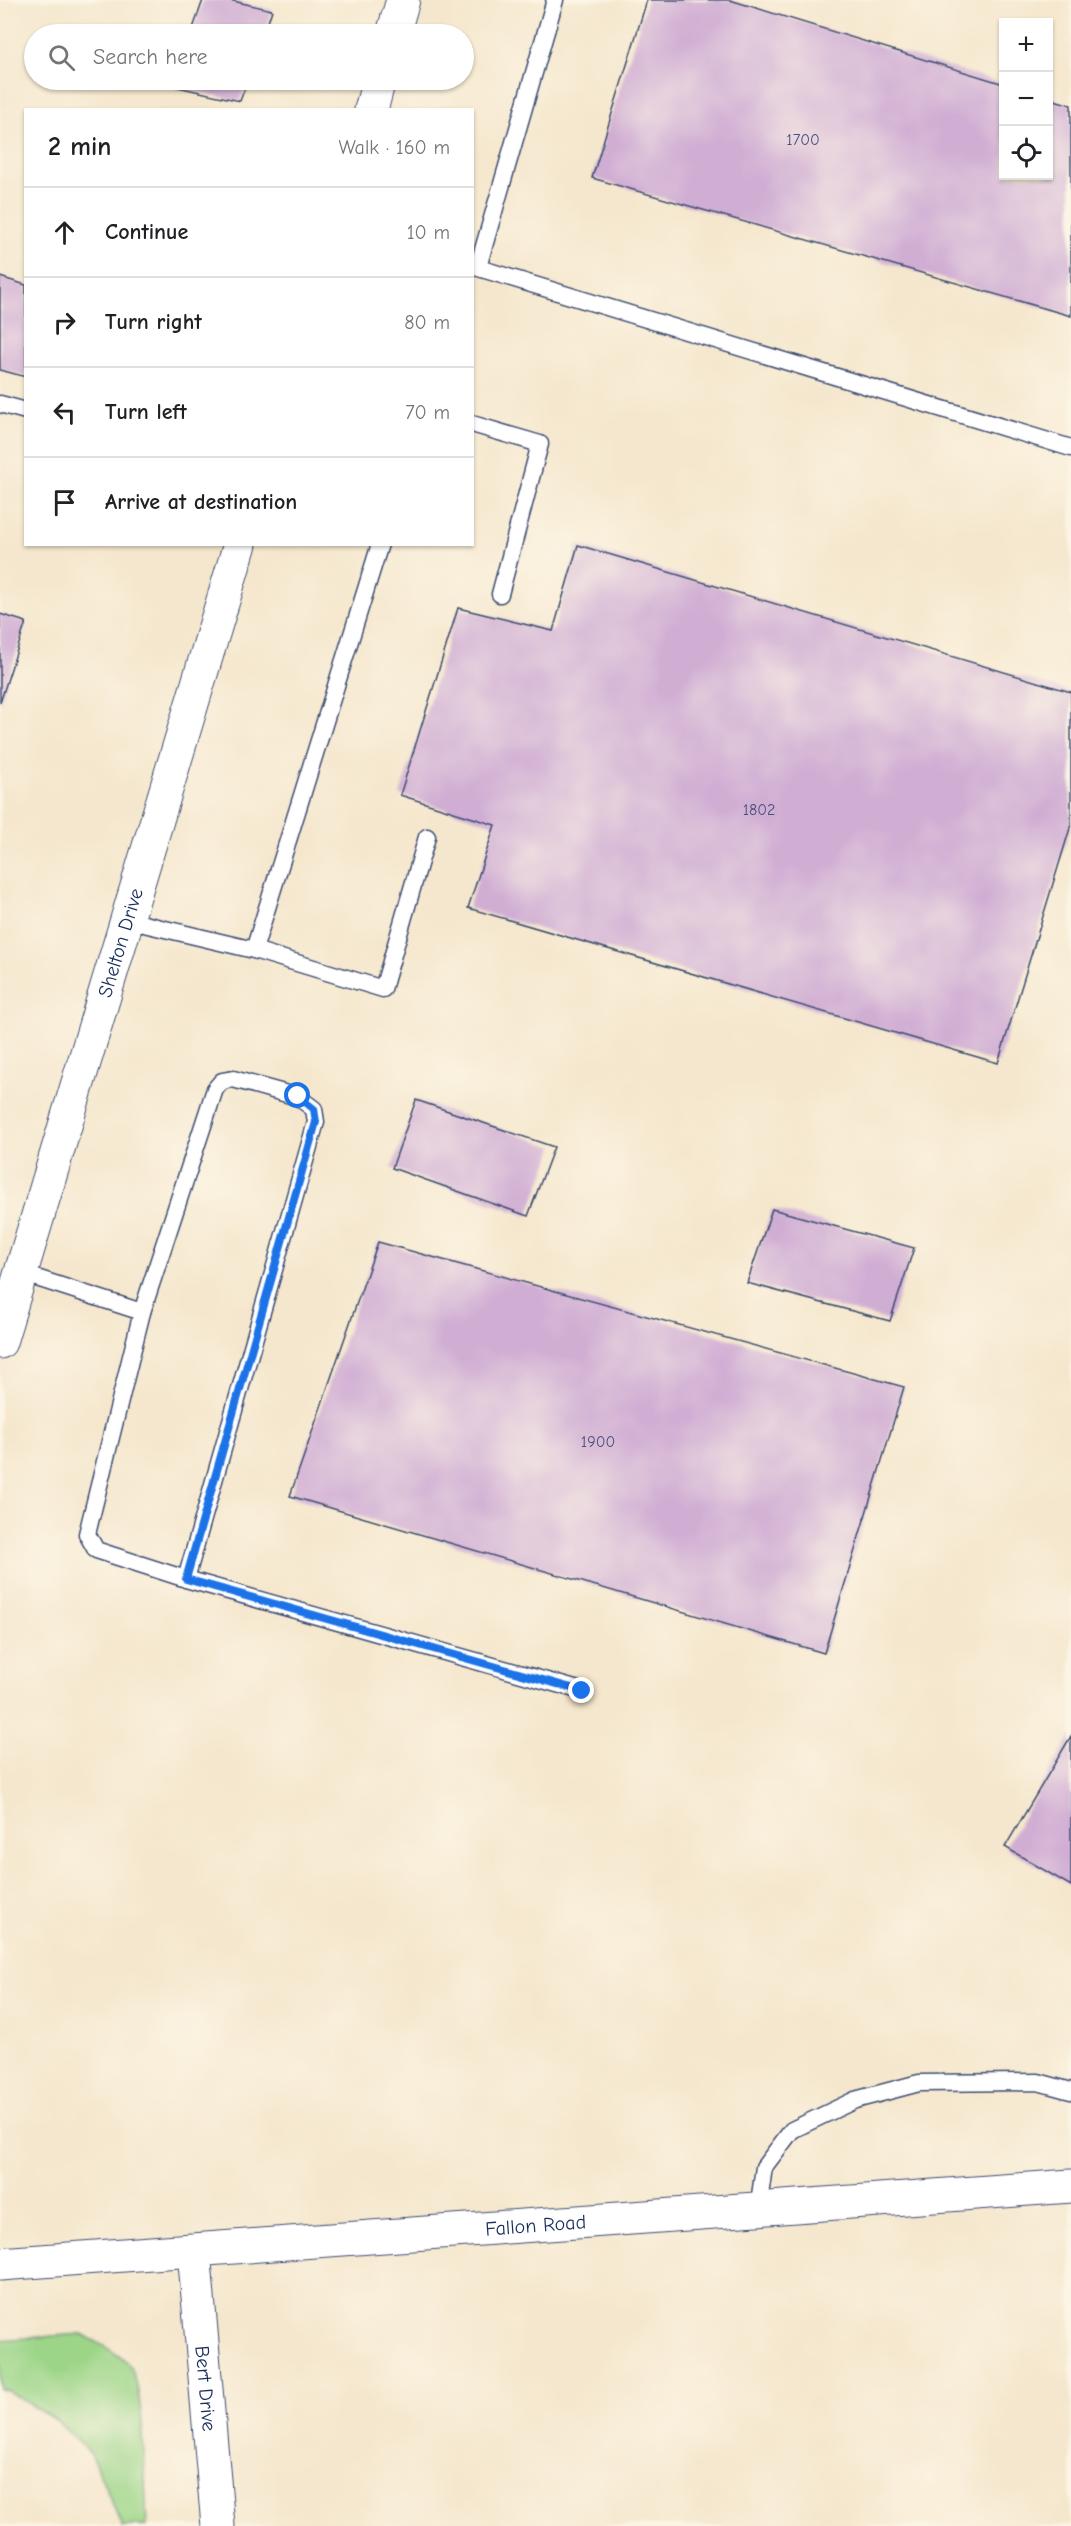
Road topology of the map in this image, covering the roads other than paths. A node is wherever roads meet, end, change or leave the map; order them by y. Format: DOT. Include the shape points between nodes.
graph roads {
  1 [pos="403,0"];
  2 [pos="555,0"];
  3 [pos="396,24"];
  4 [pos="377,90"];
  5 [pos="371,108"];
  6 [pos="475,266"];
  7 [pos="0,404"];
  8 [pos="24,410"];
  9 [pos="474,425"];
  10 [pos="1071,447"];
  11 [pos="239,546"];
  12 [pos="379,546"];
  13 [pos="500,594"];
  14 [pos="427,837"];
  15 [pos="127,920"];
  16 [pos="254,950"];
  17 [pos="21,1273"];
  18 [pos="142,1312"];
  19 [pos="0,1342"];
  20 [pos="186,1579"];
  21 [pos="582,1691"];
  22 [pos="1071,2091"];
  23 [pos="1071,2186"];
  24 [pos="758,2210"];
  25 [pos="194,2251"];
  26 [pos="0,2264"];
  27 [pos="218,2526"];
  1 -- 3 [label="street"];
  2 -- 6 [label="lane"];
  4 -- 5 [label="street"];
  6 -- 10 [label="lane"];
  7 -- 8 [label="lane"];
  9 -- 13 [label="lane" via="540,444"];
  11 -- 15 [label="street, Shelton Drive"];
  12 -- 16 [label="lane"];
  14 -- 16 [label="lane" via="383,988"];
  15 -- 16 [label="lane"];
  15 -- 17 [label="street, Shelton Drive"];
  17 -- 18 [label="lane"];
  17 -- 19 [label="street, Shelton Drive"];
  18 -- 20 [label="lane" via="87,1534 96,1550"];
  18 -- 20 [label="lane" via="215,1089 222,1081 233,1079 298,1096 314,1109 316,1122"];
  20 -- 21 [label="lane"];
  22 -- 24 [label="lane" via="1038,2082 919,2083 855,2100 792,2130 764,2167"];
  23 -- 24 [label="street, Fallon Road"];
  24 -- 25 [label="street, Fallon Road"];
  25 -- 26 [label="street, Fallon Road"];
  25 -- 27 [label="street, Bert Drive"];
}
